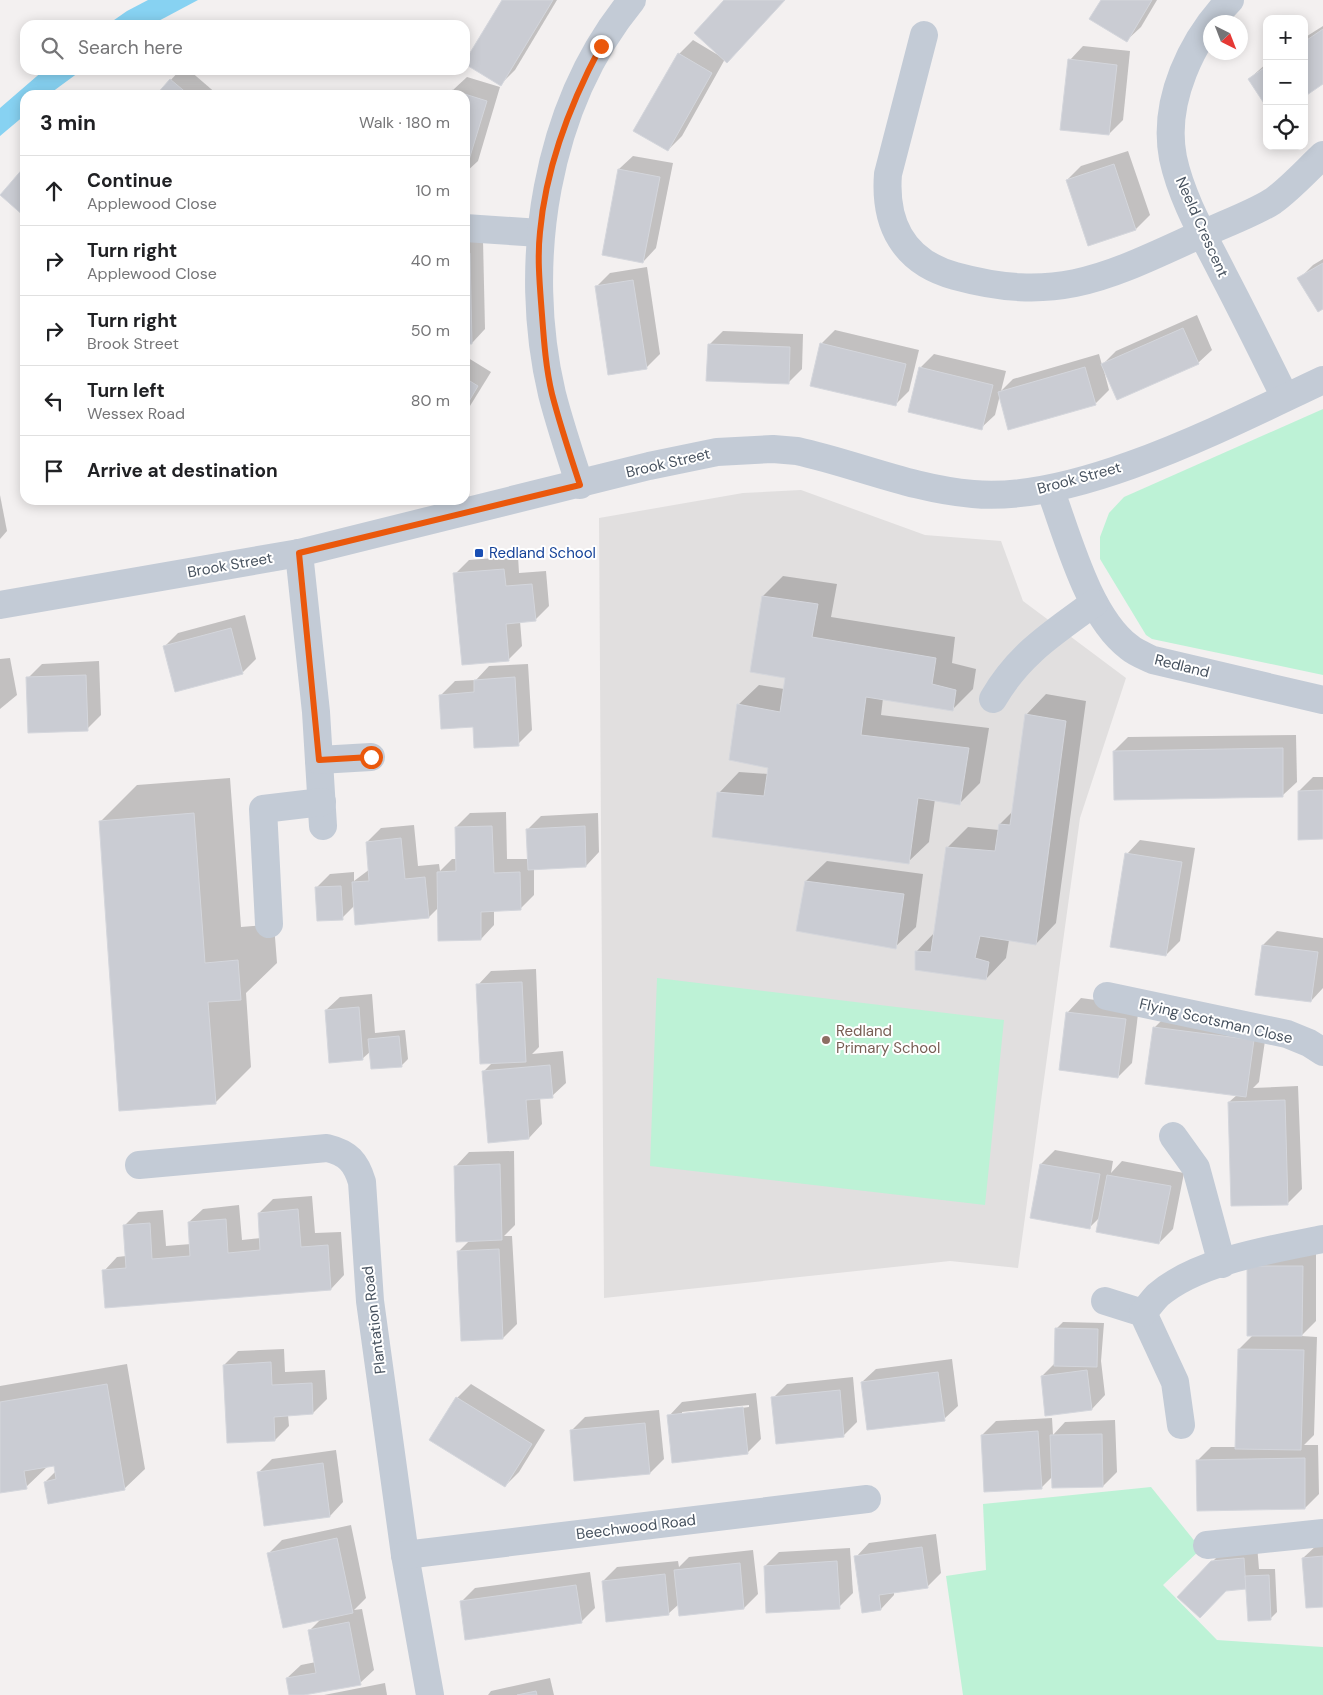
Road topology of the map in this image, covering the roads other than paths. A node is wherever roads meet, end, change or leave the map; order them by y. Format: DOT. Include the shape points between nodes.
graph roads {
  1 [pos="632,0"];
  2 [pos="1230,0"];
  3 [pos="924,35"];
  4 [pos="1323,155"];
  5 [pos="470,228"];
  6 [pos="540,233"];
  7 [pos="1202,234"];
  8 [pos="1323,380"];
  9 [pos="1285,397"];
  10 [pos="580,485"];
  11 [pos="1050,489"];
  12 [pos="299,553"];
  13 [pos="1094,603"];
  14 [pos="0,605"];
  15 [pos="992,699"];
  16 [pos="1323,700"];
  17 [pos="371,757"];
  18 [pos="319,760"];
  19 [pos="269,924"];
  20 [pos="1107,996"];
  21 [pos="1323,1052"];
  22 [pos="1173,1136"];
  23 [pos="139,1165"];
  24 [pos="1323,1239"];
  25 [pos="1222,1264"];
  26 [pos="1105,1301"];
  27 [pos="1143,1313"];
  28 [pos="1181,1425"];
  29 [pos="867,1499"];
  30 [pos="1323,1533"];
  31 [pos="1207,1545"];
  32 [pos="405,1555"];
  33 [pos="430,1695"];
  1 -- 6 [label="street" via="601,46 569,114 546,193"];
  2 -- 7 [label="street, Neeld Crescent" via="1212,18 1192,52 1177,90 1172,124 1173,157"];
  3 -- 7 [label="street" via="888,174 886,194 895,230 909,251 925,264 946,273 1001,286 1063,286 1117,272"];
  4 -- 7 [label="street" via="1272,202"];
  5 -- 6 [label="street"];
  6 -- 10 [label="street" via="540,285 552,393"];
  7 -- 9 [label="street, Neeld Crescent"];
  8 -- 9 [label="street, Brook Street"];
  9 -- 11 [label="street, Brook Street" via="1177,446 1112,471"];
  10 -- 11 [label="street, Brook Street" via="717,452 773,449 818,456 940,490 975,494"];
  10 -- 12 [label="street, Brook Street"];
  11 -- 13 [label="street, Redland"];
  12 -- 14 [label="street, Brook Street"];
  12 -- 18 [label="street"];
  13 -- 15 [label="street" via="1014,666"];
  13 -- 16 [label="street, Redland" via="1122,641 1153,660"];
  17 -- 18 [label="street"];
  18 -- 19 [label="street" via="323,814 263,809"];
  20 -- 21 [label="street, Flying Scotsman Close" via="1287,1034 1309,1042"];
  22 -- 25 [label="street" via="1196,1168"];
  23 -- 32 [label="street, Plantation Road" via="328,1148 351,1158 362,1182 370,1301"];
  24 -- 25 [label="street" via="1252,1253"];
  25 -- 27 [label="street" via="1175,1284 1158,1296"];
  26 -- 27 [label="street"];
  27 -- 28 [label="street" via="1175,1382"];
  29 -- 32 [label="street, Beechwood Road"];
  30 -- 31 [label="street"];
  32 -- 33 [label="street, Plantation Road"];
}
